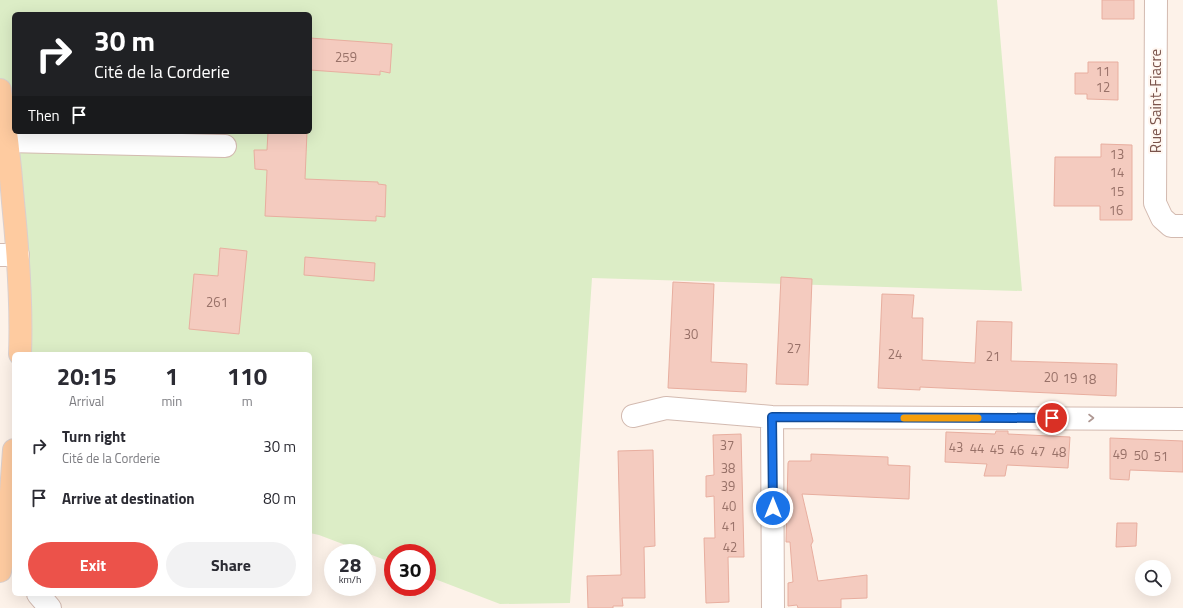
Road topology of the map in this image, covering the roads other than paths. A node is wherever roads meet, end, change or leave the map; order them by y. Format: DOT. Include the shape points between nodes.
graph roads {
  1 [pos="1156,0"];
  2 [pos="0,90"];
  3 [pos="7,141"];
  4 [pos="225,146"];
  5 [pos="1155,203"];
  6 [pos="1183,213"];
  7 [pos="1183,226"];
  8 [pos="9,255"];
  9 [pos="20,352"];
  10 [pos="633,416"];
  11 [pos="772,417"];
  12 [pos="1183,419"];
  13 [pos="12,474"];
  14 [pos="6,562"];
  15 [pos="40,596"];
  16 [pos="50,608"];
  17 [pos="773,608"];
  1 -- 5 [label="street, Rue Saint-Fiacre"];
  2 -- 3 [label="main road"];
  3 -- 4 [label="street"];
  3 -- 8 [label="main road"];
  5 -- 6 [label="street"];
  5 -- 7 [label="street, Rue Saint-Fiacre" via="1162,218 1171,226"];
  8 -- 9 [label="main road" via="20,297"];
  10 -- 11 [label="street" via="666,408"];
  11 -- 12 [label="street, one-way"];
  11 -- 17 [label="street"];
  13 -- 14 [label="main road"];
  15 -- 16 [label="street"];
}
